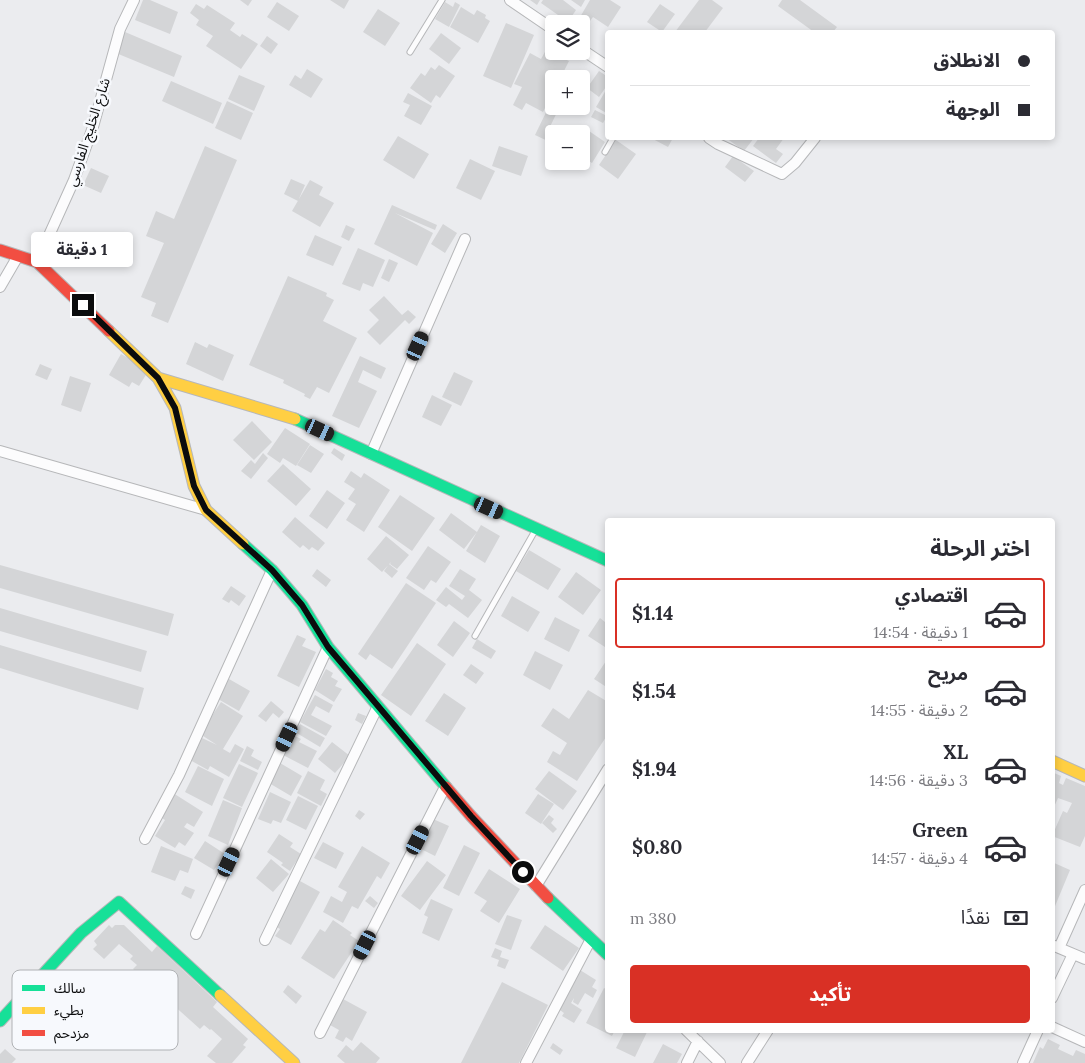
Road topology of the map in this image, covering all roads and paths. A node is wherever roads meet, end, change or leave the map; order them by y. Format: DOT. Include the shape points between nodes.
graph roads {
  1 [pos="134,0"];
  2 [pos="442,0"];
  3 [pos="510,0"];
  4 [pos="545,24"];
  5 [pos="410,52"];
  6 [pos="590,55"];
  7 [pos="605,65"];
  8 [pos="612,140"];
  9 [pos="714,140"];
  10 [pos="813,140"];
  11 [pos="606,152"];
  12 [pos="465,239"];
  13 [pos="0,250"];
  14 [pos="18,256"];
  15 [pos="37,262"];
  16 [pos="0,287"];
  17 [pos="158,378"];
  18 [pos="0,451"];
  19 [pos="371,454"];
  20 [pos="206,510"];
  21 [pos="536,529"];
  22 [pos="605,560"];
  23 [pos="272,570"];
  24 [pos="476,636"];
  25 [pos="328,647"];
  26 [pos="378,706"];
  27 [pos="1055,762"];
  28 [pos="605,774"];
  29 [pos="1085,776"];
  30 [pos="445,787"];
  31 [pos="145,838"];
  32 [pos="536,886"];
  33 [pos="1085,890"];
  34 [pos="196,934"];
  35 [pos="591,938"];
  36 [pos="265,940"];
  37 [pos="1056,946"];
  38 [pos="605,951"];
  39 [pos="1073,954"];
  40 [pos="1085,959"];
  41 [pos="48,970"];
  42 [pos="1055,992"];
  43 [pos="12,1008"];
  44 [pos="0,1021"];
  45 [pos="1055,1029"];
  46 [pos="320,1033"];
  47 [pos="689,1033"];
  48 [pos="766,1033"];
  49 [pos="1037,1033"];
  50 [pos="698,1041"];
  51 [pos="1085,1042"];
  52 [pos="294,1063"];
  53 [pos="526,1063"];
  54 [pos="687,1063"];
  55 [pos="720,1063"];
  56 [pos="747,1063"];
  57 [pos="1023,1063"];
  1 -- 15 [label="street, شارع الخليج الفارسي" via="120,29 93,127 74,180"];
  2 -- 5 [label="lane"];
  3 -- 4 [label="street"];
  6 -- 7 [label="street"];
  8 -- 11 [label="lane"];
  9 -- 10 [label="street" via="782,174 795,164"];
  12 -- 19 [label="street"];
  13 -- 14 [label="street"];
  14 -- 15 [label="street"];
  14 -- 16 [label="street"];
  15 -- 17 [label="street"];
  17 -- 19 [label="street" via="289,416"];
  17 -- 20 [label="street" via="175,408 194,486"];
  18 -- 20 [label="street"];
  19 -- 21 [label="street"];
  20 -- 23 [label="street"];
  21 -- 22 [label="street"];
  21 -- 24 [label="lane"];
  23 -- 25 [label="street" via="302,605"];
  23 -- 31 [label="street" via="180,775"];
  25 -- 26 [label="street"];
  25 -- 34 [label="street"];
  26 -- 30 [label="street"];
  26 -- 36 [label="street"];
  27 -- 29 [label="street"];
  28 -- 32 [label="street"];
  30 -- 32 [label="street"];
  30 -- 46 [label="street"];
  32 -- 35 [label="street"];
  33 -- 37 [label="street"];
  35 -- 38 [label="street"];
  35 -- 53 [label="street"];
  37 -- 39 [label="street"];
  39 -- 40 [label="street"];
  39 -- 42 [label="street"];
  41 -- 52 [label="street" via="82,934 119,902"];
  43 -- 44 [label="street"];
  45 -- 51 [label="street"];
  47 -- 50 [label="street"];
  48 -- 56 [label="street"];
  49 -- 57 [label="street"];
  50 -- 54 [label="street"];
  50 -- 55 [label="street"];
}
